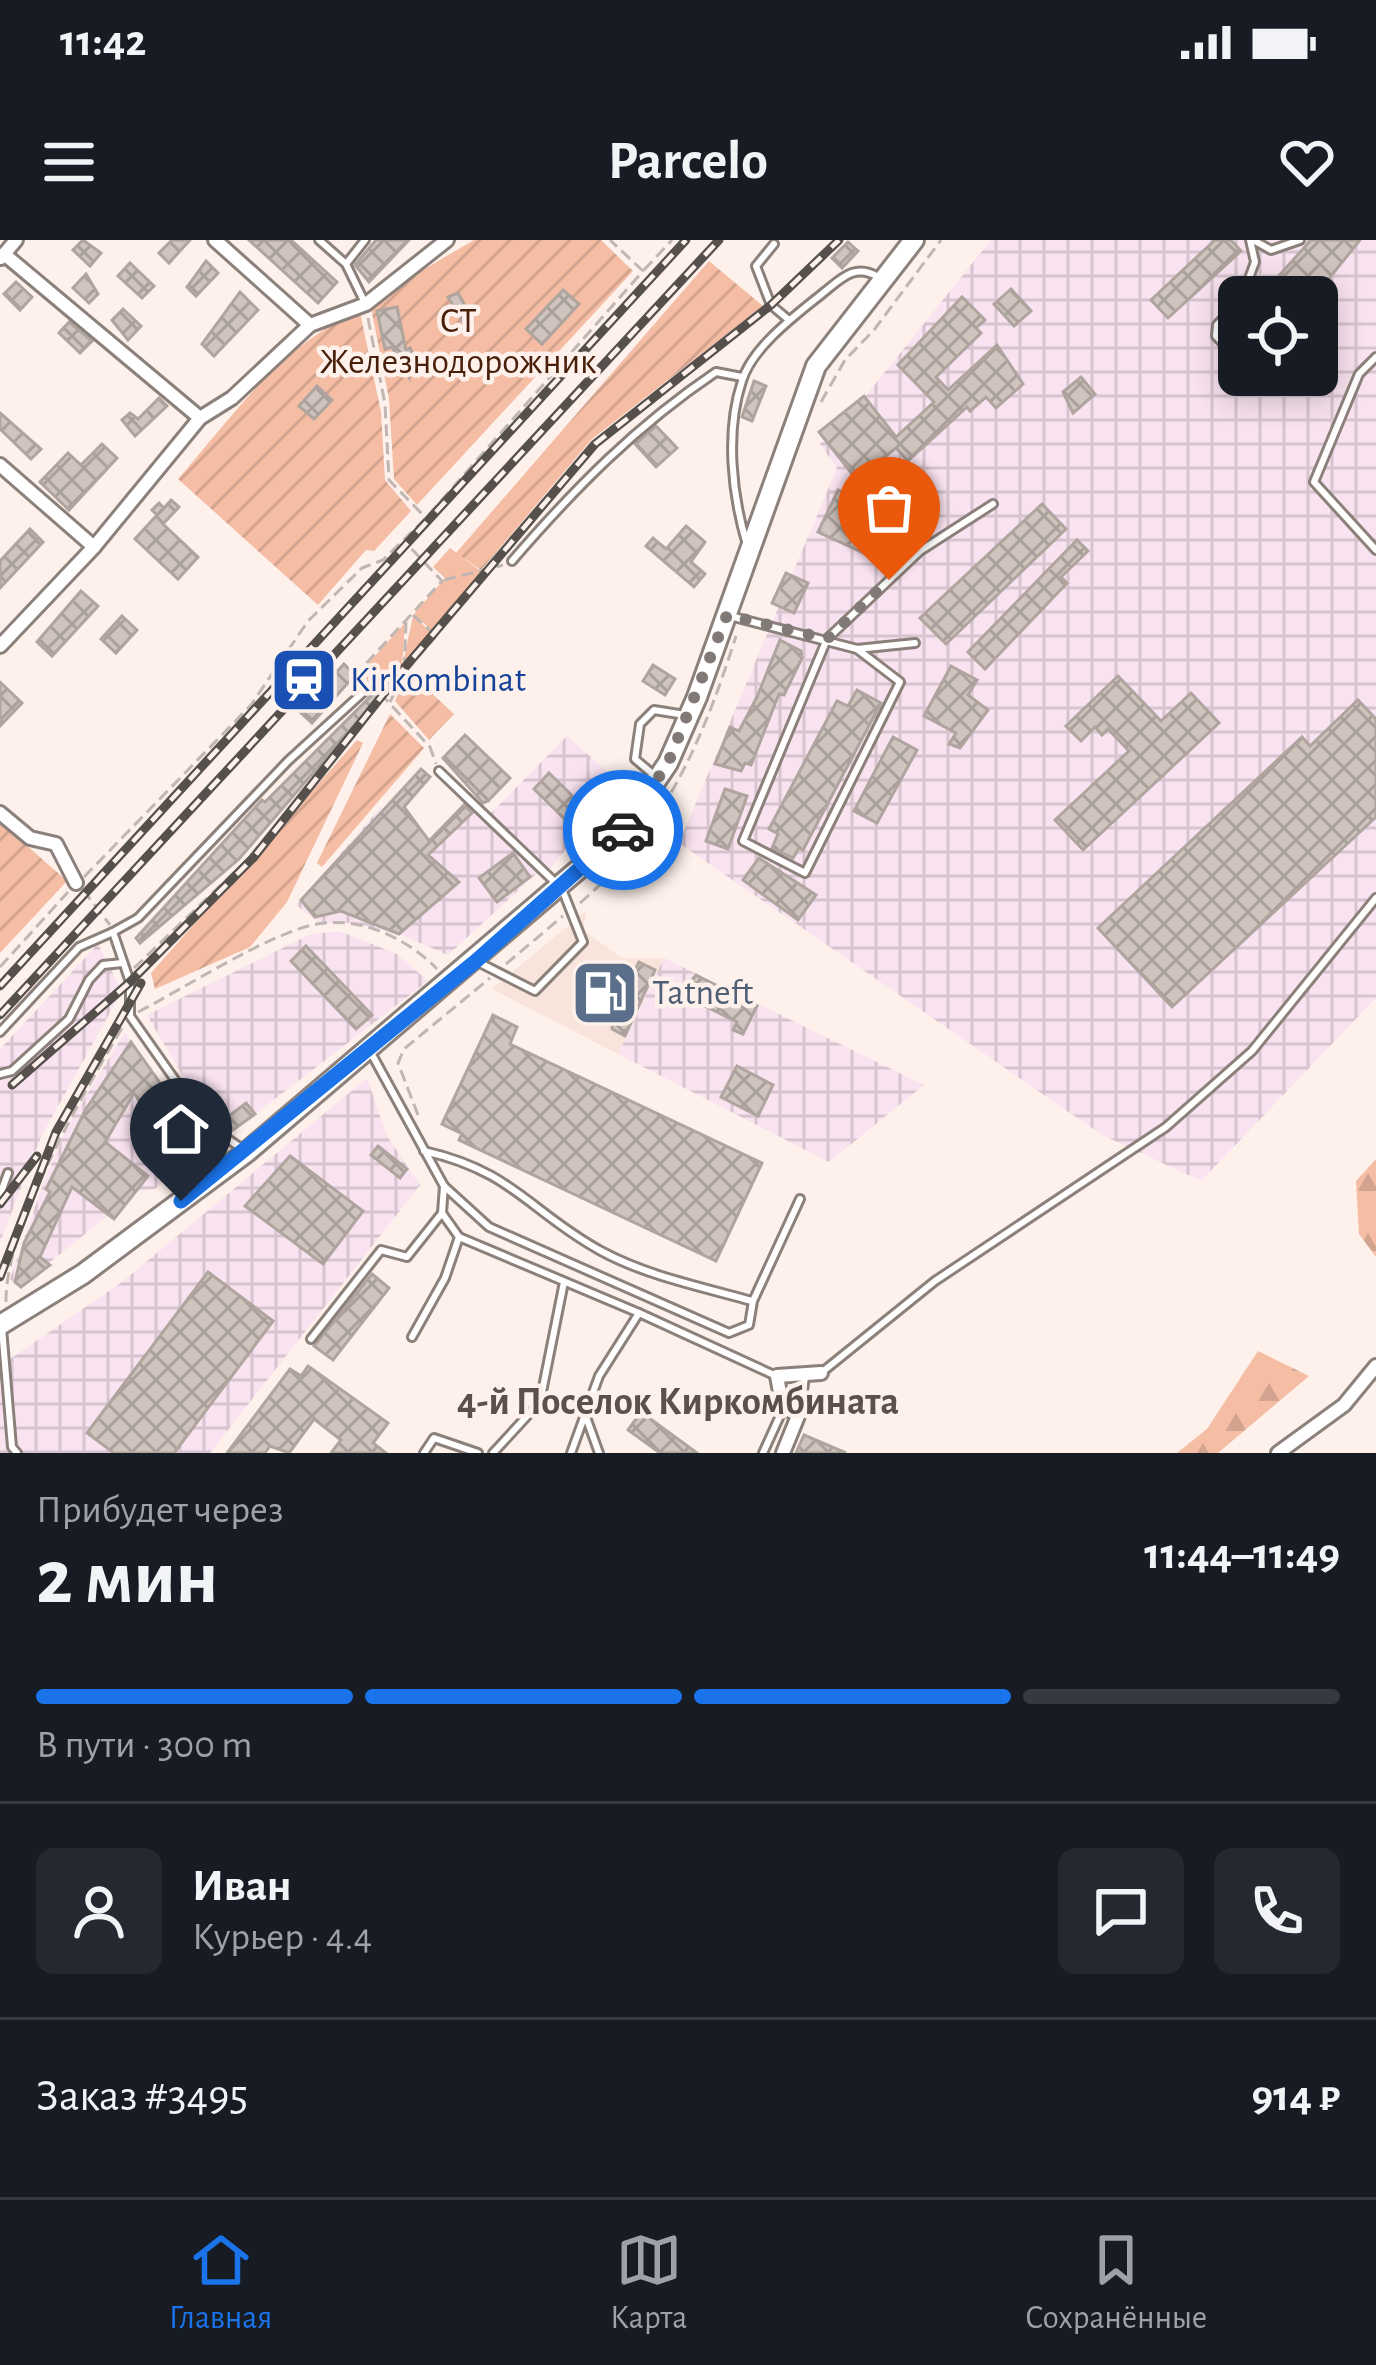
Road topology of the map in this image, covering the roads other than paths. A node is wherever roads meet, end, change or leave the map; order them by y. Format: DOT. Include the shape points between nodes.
graph roads {
  1 [pos="16,240"];
  2 [pos="215,240"];
  3 [pos="320,240"];
  4 [pos="365,240"];
  5 [pos="447,240"];
  6 [pos="914,240"];
  7 [pos="1252,240"];
  8 [pos="1300,240"];
  9 [pos="774,244"];
  10 [pos="2,256"];
  11 [pos="346,264"];
  12 [pos="1250,276"];
  13 [pos="881,279"];
  14 [pos="366,304"];
  15 [pos="789,320"];
  16 [pos="310,325"];
  17 [pos="1376,357"];
  18 [pos="742,377"];
  19 [pos="200,418"];
  20 [pos="0,465"];
  21 [pos="993,504"];
  22 [pos="94,547"];
  23 [pos="748,550"];
  24 [pos="1376,550"];
  25 [pos="512,561"];
  26 [pos="727,615"];
  27 [pos="827,639"];
  28 [pos="914,643"];
  29 [pos="0,646"];
  30 [pos="857,649"];
  31 [pos="370,686"];
  32 [pos="688,716"];
  33 [pos="439,772"];
  34 [pos="658,779"];
  35 [pos="0,813"];
  36 [pos="76,884"];
  37 [pos="562,889"];
  38 [pos="1376,898"];
  39 [pos="113,932"];
  40 [pos="476,961"];
  41 [pos="122,963"];
  42 [pos="0,1032"];
  43 [pos="368,1048"];
  44 [pos="0,1074"];
  45 [pos="421,1150"];
  46 [pos="247,1152"];
  47 [pos="8,1173"];
  48 [pos="445,1186"];
  49 [pos="0,1195"];
  50 [pos="800,1198"];
  51 [pos="442,1214"];
  52 [pos="459,1237"];
  53 [pos="564,1282"];
  54 [pos="753,1301"];
  55 [pos="639,1313"];
  56 [pos="3,1323"];
  57 [pos="412,1337"];
  58 [pos="310,1339"];
  59 [pos="1376,1366"];
  60 [pos="820,1372"];
  61 [pos="777,1376"];
  62 [pos="805,1377"];
  63 [pos="783,1408"];
  64 [pos="800,1411"];
  65 [pos="586,1416"];
  66 [pos="17,1453"];
  67 [pos="424,1453"];
  68 [pos="478,1453"];
  69 [pos="493,1453"];
  70 [pos="571,1453"];
  71 [pos="598,1453"];
  72 [pos="764,1453"];
  73 [pos="783,1453"];
  74 [pos="1278,1453"];
  1 -- 10 [label="street"];
  2 -- 16 [label="street"];
  3 -- 11 [label="lane"];
  4 -- 11 [label="lane"];
  5 -- 14 [label="street"];
  6 -- 13 [label="main road"];
  7 -- 8 [label="lane" via="1271,250"];
  7 -- 12 [label="lane"];
  9 -- 15 [label="lane" via="756,266 771,305"];
  10 -- 19 [label="street"];
  11 -- 14 [label="lane"];
  13 -- 15 [label="lane" via="866,269 849,272"];
  13 -- 23 [label="main road" via="816,366"];
  14 -- 16 [label="street"];
  15 -- 18 [label="lane"];
  16 -- 19 [label="street"];
  17 -- 24 [label="lane" via="1358,374 1314,482"];
  18 -- 23 [label="lane" via="734,499"];
  18 -- 25 [label="lane" via="716,371 650,416"];
  19 -- 22 [label="street"];
  20 -- 22 [label="street"];
  21 -- 27 [label="lane" via="920,551"];
  22 -- 29 [label="street"];
  23 -- 26 [label="main road"];
  26 -- 27 [label="lane"];
  26 -- 32 [label="main road"];
  27 -- 30 [label="lane"];
  27 -- 30 [label="lane" via="743,841 805,873 900,682"];
  28 -- 30 [label="lane"];
  31 -- 39 [label="lane" via="138,918"];
  32 -- 34 [label="main road"];
  32 -- 34 [label="lane" via="653,710 640,724 631,757"];
  33 -- 37 [label="lane"];
  34 -- 37 [label="main road" via="620,835"];
  35 -- 36 [label="street" via="30,838 56,844"];
  37 -- 40 [label="main road"];
  37 -- 40 [label="lane" via="583,941 535,991"];
  38 -- 60 [label="lane" via="1252,1051 1166,1127 935,1281"];
  39 -- 41 [label="lane"];
  39 -- 42 [label="lane" via="79,947"];
  40 -- 43 [label="main road"];
  41 -- 44 [label="lane" via="103,965 69,1018"];
  41 -- 46 [label="lane" via="130,1016 206,1124"];
  43 -- 45 [label="lane"];
  43 -- 46 [label="main road"];
  45 -- 48 [label="lane"];
  45 -- 54 [label="lane" via="495,1173 600,1250"];
  46 -- 56 [label="main road"];
  47 -- 49 [label="lane"];
  48 -- 51 [label="lane"];
  48 -- 54 [label="lane" via="489,1227 729,1333 748,1325"];
  50 -- 54 [label="lane"];
  51 -- 52 [label="lane"];
  51 -- 58 [label="lane" via="407,1257 381,1250"];
  52 -- 53 [label="lane"];
  52 -- 57 [label="lane"];
  53 -- 55 [label="lane"];
  53 -- 69 [label="lane" via="541,1402"];
  55 -- 61 [label="lane"];
  55 -- 65 [label="lane" via="599,1376"];
  56 -- 66 [label="lane"];
  59 -- 74 [label="street" via="1344,1405"];
  60 -- 62 [label="street"];
  61 -- 62 [label="street"];
  61 -- 63 [label="street"];
  62 -- 64 [label="lane"];
  63 -- 64 [label="street"];
  63 -- 72 [label="lane"];
  64 -- 73 [label="street"];
  65 -- 70 [label="lane"];
  65 -- 71 [label="lane"];
  67 -- 68 [label="lane" via="434,1438"];
}
